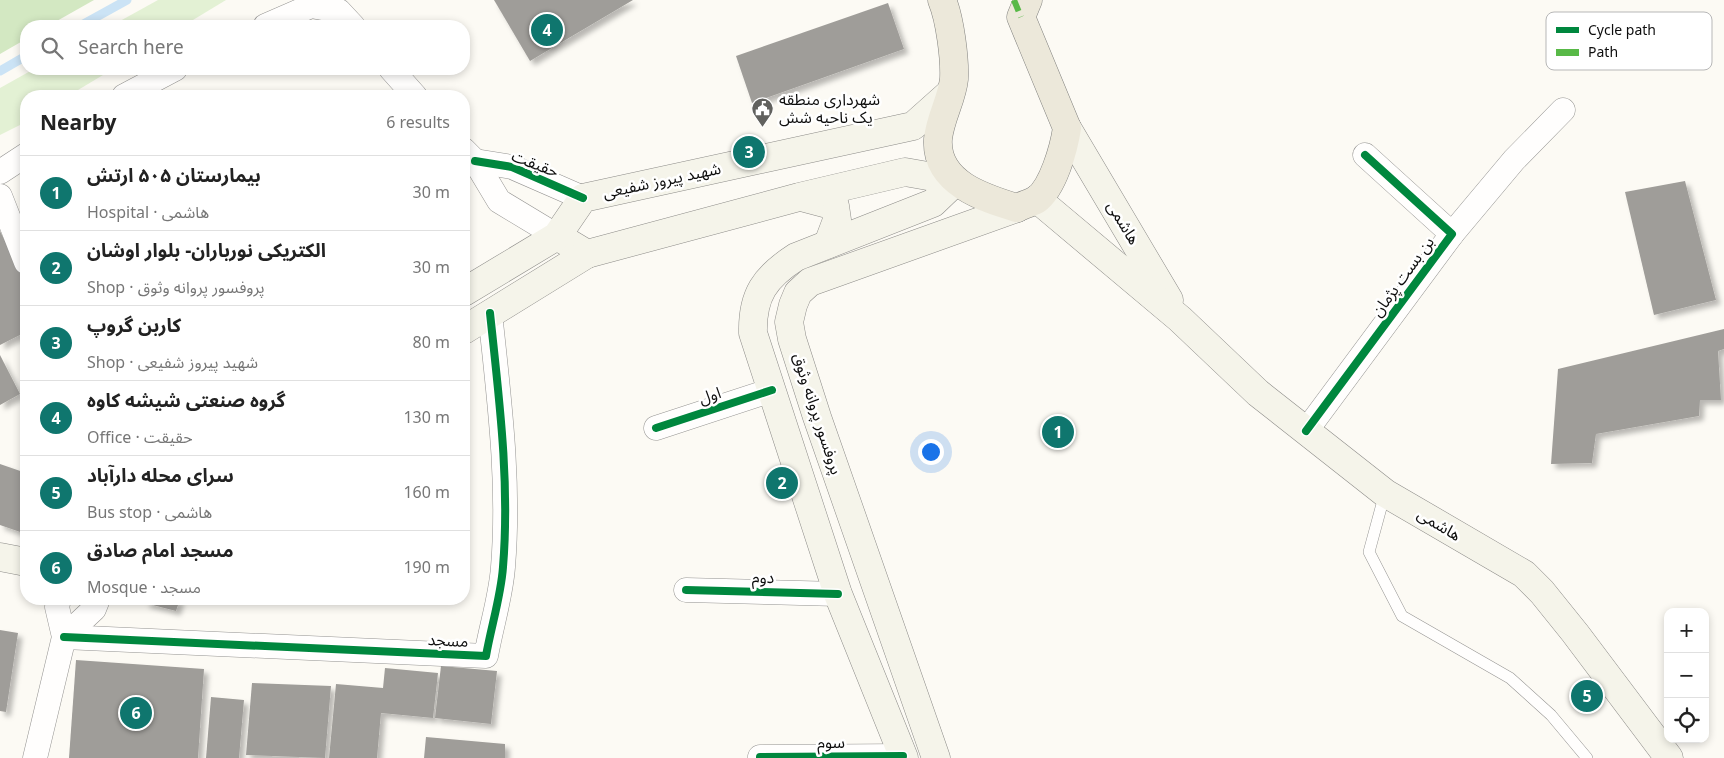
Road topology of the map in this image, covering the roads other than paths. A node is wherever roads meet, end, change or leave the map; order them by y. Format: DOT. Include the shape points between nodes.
graph roads {
  1 [pos="942,0"];
  2 [pos="1028,0"];
  3 [pos="278,20"];
  4 [pos="347,20"];
  5 [pos="163,75"];
  6 [pos="396,75"];
  7 [pos="135,90"];
  8 [pos="410,90"];
  9 [pos="950,93"];
  10 [pos="1563,110"];
  11 [pos="1066,128"];
  12 [pos="470,155"];
  13 [pos="470,156"];
  14 [pos="1365,156"];
  15 [pos="20,160"];
  16 [pos="0,172"];
  17 [pos="956,181"];
  18 [pos="0,196"];
  19 [pos="799,197"];
  20 [pos="583,198"];
  21 [pos="1027,203"];
  22 [pos="1452,234"];
  23 [pos="557,236"];
  24 [pos="828,244"];
  25 [pos="20,247"];
  26 [pos="587,254"];
  27 [pos="470,288"];
  28 [pos="490,313"];
  29 [pos="1180,319"];
  30 [pos="470,326"];
  31 [pos="772,390"];
  32 [pos="656,428"];
  33 [pos="1306,431"];
  34 [pos="1385,493"];
  35 [pos="0,557"];
  36 [pos="20,561"];
  37 [pos="875,583"];
  38 [pos="686,590"];
  39 [pos="838,594"];
  40 [pos="58,605"];
  41 [pos="96,605"];
  42 [pos="64,637"];
  43 [pos="935,753"];
  44 [pos="760,757"];
  45 [pos="904,757"];
  46 [pos="36,758"];
  47 [pos="1587,758"];
  48 [pos="1669,758"];
  1 -- 9 [label="main road" via="948,15 954,80"];
  2 -- 11 [label="main road" via="1021,17"];
  3 -- 4 [label="street" via="311,6 339,11"];
  5 -- 7 [label="street"];
  6 -- 8 [label="street"];
  9 -- 17 [label="main road" via="938,139 942,162"];
  9 -- 20 [label="main road, شهید پیروز شفیعی" via="913,126"];
  10 -- 22 [label="street" via="1514,160"];
  11 -- 21 [label="main road" via="1064,147 1055,172"];
  11 -- 29 [label="main road, هاشمی"];
  12 -- 20 [label="street, حقیقت" via="512,167"];
  13 -- 23 [label="street, حقیقت" via="500,201"];
  14 -- 22 [label="street, بن بست پژمان"];
  15 -- 16 [label="street"];
  17 -- 19 [label="main road" via="905,172"];
  17 -- 21 [label="main road" via="981,196"];
  17 -- 24 [label="main road" via="933,203"];
  18 -- 25 [label="street"];
  19 -- 24 [label="main road" via="835,206 837,220"];
  19 -- 26 [label="main road"];
  20 -- 23 [label="main road, شهید پیروز شفیعی"];
  21 -- 29 [label="main road, هاشمی"];
  21 -- 37 [label="main road, پروفسور پروانه وثوق" via="810,282 795,299 789,322 792,338"];
  22 -- 33 [label="street, بن بست پژمان"];
  23 -- 26 [label="main road"];
  23 -- 27 [label="main road, شهید پیروز شفیعی"];
  24 -- 31 [label="main road" via="796,257 776,270 760,290 753,311 753,333"];
  26 -- 28 [label="main road"];
  28 -- 30 [label="main road"];
  28 -- 42 [label="street, مسجد" via="506,465 506,518 503,569 486,656"];
  29 -- 33 [label="main road, هاشمی" via="1258,393"];
  31 -- 32 [label="street, اول"];
  31 -- 39 [label="main road"];
  33 -- 34 [label="main road, هاشمی"];
  34 -- 47 [label="lane" via="1369,552 1402,616 1510,678 1552,715"];
  34 -- 48 [label="main road, هاشمی" via="1524,574 1575,633"];
  35 -- 36 [label="main road"];
  37 -- 39 [label="main road"];
  37 -- 43 [label="main road, پروفسور پروانه وثوق"];
  38 -- 39 [label="street, دوم"];
  39 -- 45 [label="main road"];
  40 -- 42 [label="street"];
  41 -- 42 [label="street"];
  42 -- 46 [label="street"];
  43 -- 45 [label="main road"];
  44 -- 45 [label="street, سوم"];
}
